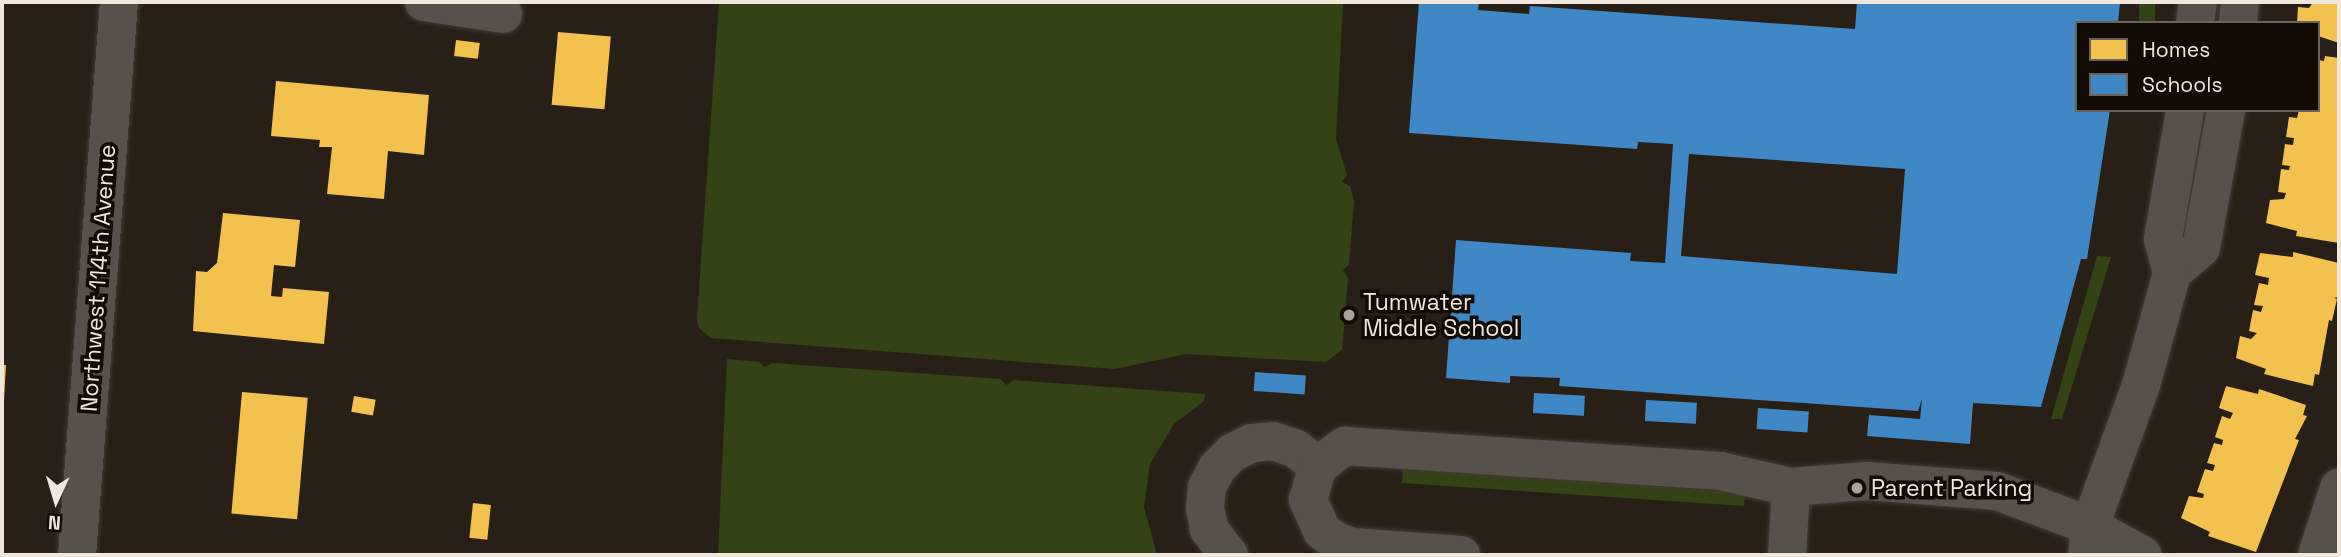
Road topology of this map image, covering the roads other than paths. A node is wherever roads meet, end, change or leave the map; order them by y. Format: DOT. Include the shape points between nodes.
graph roads {
  1 [pos="119,2"];
  2 [pos="424,2"];
  3 [pos="2198,2"];
  4 [pos="2240,2"];
  5 [pos="503,14"];
  6 [pos="2196,21"];
  7 [pos="2238,21"];
  8 [pos="2185,112"];
  9 [pos="2226,112"];
  10 [pos="2172,273"];
  11 [pos="1318,466"];
  12 [pos="1791,487"];
  13 [pos="2339,488"];
  14 [pos="2088,541"];
  15 [pos="1324,548"];
  16 [pos="77,555"];
  17 [pos="1229,555"];
  18 [pos="1461,555"];
  19 [pos="1787,555"];
  20 [pos="2063,555"];
  21 [pos="2142,555"];
  22 [pos="2318,555"];
  1 -- 16 [label="street, Northwest 114th Avenue"];
  2 -- 5 [label="street"];
  3 -- 6 [label="street"];
  4 -- 7 [label="street"];
  8 -- 10 [label="street" via="2163,239"];
  9 -- 10 [label="street" via="2201,248"];
  10 -- 14 [label="street" via="2141,385"];
  11 -- 12 [label="street" via="1345,446 1720,471"];
  11 -- 15 [label="street" via="1308,499"];
  11 -- 17 [label="street" via="1296,449 1273,441 1252,443 1224,460 1207,487 1205,508 1209,529"];
  12 -- 14 [label="street" via="1866,481 1997,491"];
  12 -- 19 [label="street"];
  13 -- 22 [label="street"];
  14 -- 20 [label="street"];
  14 -- 21 [label="street"];
  15 -- 18 [label="street"];
}
